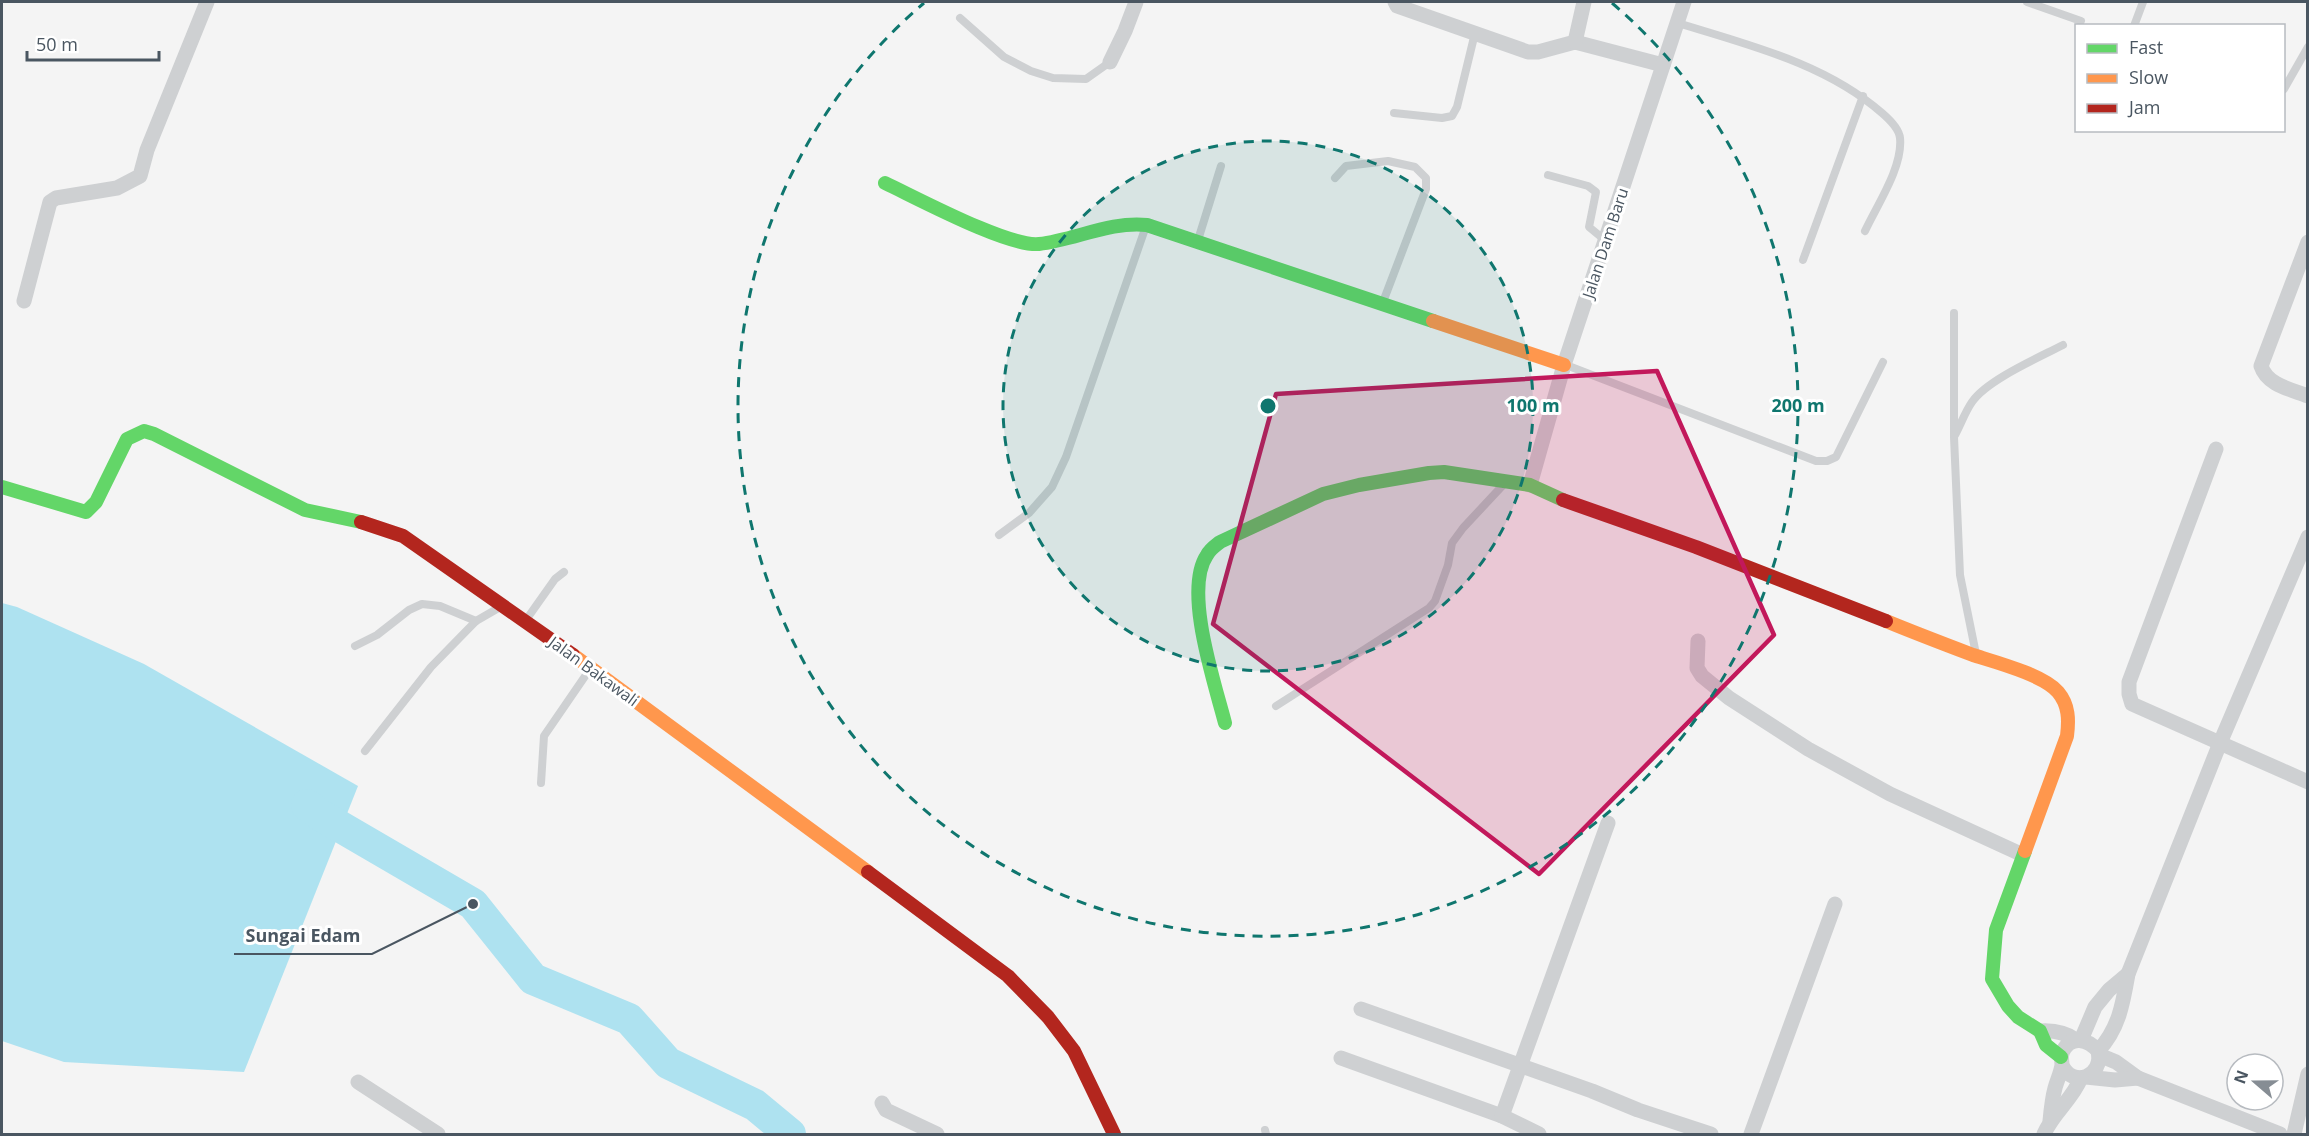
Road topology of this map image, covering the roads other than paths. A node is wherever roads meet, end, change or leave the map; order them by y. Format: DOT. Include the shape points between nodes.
graph roads {
  1 [pos="207,2"];
  2 [pos="1136,2"];
  3 [pos="1395,2"];
  4 [pos="1584,2"];
  5 [pos="1684,2"];
  6 [pos="2027,2"];
  7 [pos="2143,2"];
  8 [pos="960,18"];
  9 [pos="2080,21"];
  10 [pos="1678,23"];
  11 [pos="2134,24"];
  12 [pos="1475,33"];
  13 [pos="1575,42"];
  14 [pos="2307,47"];
  15 [pos="1110,62"];
  16 [pos="1663,65"];
  17 [pos="2285,86"];
  18 [pos="1863,96"];
  19 [pos="1394,113"];
  20 [pos="1221,166"];
  21 [pos="1548,175"];
  22 [pos="1335,178"];
  23 [pos="885,183"];
  24 [pos="1147,225"];
  25 [pos="1865,231"];
  26 [pos="1606,241"];
  27 [pos="1197,242"];
  28 [pos="2307,242"];
  29 [pos="1803,260"];
  30 [pos="24,301"];
  31 [pos="1383,304"];
  32 [pos="1954,313"];
  33 [pos="2062,345"];
  34 [pos="1882,362"];
  35 [pos="1564,365"];
  36 [pos="2307,396"];
  37 [pos="1954,437"];
  38 [pos="2216,449"];
  39 [pos="1508,481"];
  40 [pos="1530,485"];
  41 [pos="2,487"];
  42 [pos="999,535"];
  43 [pos="2307,537"];
  44 [pos="564,572"];
  45 [pos="503,605"];
  46 [pos="476,621"];
  47 [pos="526,621"];
  48 [pos="1698,641"];
  49 [pos="355,646"];
  50 [pos="1976,656"];
  51 [pos="590,668"];
  52 [pos="1276,706"];
  53 [pos="1225,723"];
  54 [pos="2220,743"];
  55 [pos="365,751"];
  56 [pos="2307,782"];
  57 [pos="541,783"];
  58 [pos="1608,823"];
  59 [pos="2023,855"];
  60 [pos="1835,904"];
  61 [pos="2128,974"];
  62 [pos="1361,1009"];
  63 [pos="2040,1031"];
  64 [pos="2079,1040"];
  65 [pos="2098,1053"];
  66 [pos="1341,1058"];
  67 [pos="2061,1061"];
  68 [pos="1521,1065"];
  69 [pos="2307,1074"];
  70 [pos="2084,1078"];
  71 [pos="2138,1078"];
  72 [pos="358,1082"];
  73 [pos="882,1103"];
  74 [pos="1502,1116"];
  75 [pos="2047,1128"];
  76 [pos="438,1134"];
  77 [pos="937,1134"];
  78 [pos="1114,1134"];
  79 [pos="1539,1134"];
  80 [pos="1711,1134"];
  81 [pos="1751,1134"];
  82 [pos="2280,1134"];
  83 [pos="2294,1134"];
  1 -- 30 [label="street" via="140,176 117,188 50,202"];
  2 -- 15 [label="street"];
  3 -- 12 [label="street" via="1397,6"];
  4 -- 13 [label="street"];
  5 -- 10 [label="street, Jalan Dam Baru"];
  6 -- 9 [label="lane"];
  7 -- 11 [label="lane"];
  8 -- 15 [label="lane" via="1004,57 1053,78 1086,79"];
  10 -- 16 [label="street, Jalan Dam Baru"];
  10 -- 18 [label="lane" via="1769,52 1824,74"];
  12 -- 13 [label="street" via="1528,52"];
  12 -- 19 [label="lane" via="1452,116"];
  13 -- 16 [label="street"];
  14 -- 17 [label="lane"];
  16 -- 26 [label="street, Jalan Dam Baru"];
  18 -- 25 [label="lane" via="1891,121 1900,136 1899,161"];
  18 -- 29 [label="lane"];
  20 -- 27 [label="lane"];
  21 -- 26 [label="lane" via="1596,192 1589,227"];
  22 -- 31 [label="lane" via="1346,166 1389,161 1415,167 1426,178 1426,189"];
  23 -- 24 [label="street" via="1012,241 1037,244 1130,223"];
  24 -- 27 [label="street"];
  24 -- 42 [label="lane" via="1052,487 1029,513"];
  26 -- 35 [label="street, Jalan Dam Baru"];
  27 -- 31 [label="street"];
  28 -- 36 [label="street" via="2261,366 2269,380"];
  31 -- 35 [label="street"];
  32 -- 37 [label="lane"];
  33 -- 37 [label="lane" via="1981,392 1972,401"];
  34 -- 35 [label="lane" via="1836,456 1827,461 1816,461"];
  35 -- 40 [label="street, Jalan Dam Baru"];
  37 -- 50 [label="lane" via="1960,575"];
  38 -- 54 [label="street" via="2129,682 2129,694 2132,704"];
  39 -- 40 [label="street"];
  39 -- 52 [label="lane" via="1452,543 1435,602 1429,608"];
  39 -- 53 [label="street" via="1431,472 1360,484 1315,496 1217,545 1203,560 1198,591 1206,649"];
  40 -- 50 [label="street"];
  41 -- 45 [label="street, Jalan Bakawali" via="86,512 96,502 127,439 144,432 154,434 305,510 403,536"];
  43 -- 54 [label="street"];
  44 -- 47 [label="lane"];
  45 -- 46 [label="lane"];
  45 -- 47 [label="street, Jalan Bakawali"];
  46 -- 49 [label="lane" via="440,606 422,604"];
  46 -- 55 [label="lane" via="431,667"];
  47 -- 51 [label="street, Jalan Bakawali"];
  48 -- 59 [label="street" via="1697,668 1702,676 1749,711 1890,794"];
  50 -- 59 [label="street" via="2024,671 2057,690 2069,718 2067,736"];
  51 -- 57 [label="lane" via="544,736"];
  51 -- 78 [label="street, Jalan Bakawali" via="1008,976 1074,1051"];
  54 -- 56 [label="street"];
  54 -- 61 [label="street"];
  58 -- 68 [label="street"];
  59 -- 63 [label="street" via="1996,930 1992,979 2018,1017"];
  60 -- 81 [label="street"];
  61 -- 64 [label="street" via="2095,1007"];
  61 -- 65 [label="street" via="2117,1024"];
  62 -- 68 [label="street"];
  63 -- 64 [label="street" via="2052,1030"];
  63 -- 67 [label="street" via="2046,1045"];
  64 -- 65 [label="street" via="2088,1041"];
  64 -- 67 [label="street" via="2069,1043"];
  65 -- 70 [label="street" via="2094,1072"];
  65 -- 71 [label="street"];
  66 -- 74 [label="street"];
  67 -- 70 [label="street" via="2069,1075"];
  67 -- 75 [label="street"];
  68 -- 74 [label="street"];
  68 -- 80 [label="street"];
  69 -- 83 [label="street"];
  70 -- 71 [label="street"];
  70 -- 75 [label="street"];
  71 -- 82 [label="street"];
  72 -- 76 [label="street"];
  73 -- 77 [label="street" via="886,1110"];
  74 -- 79 [label="street"];
}
